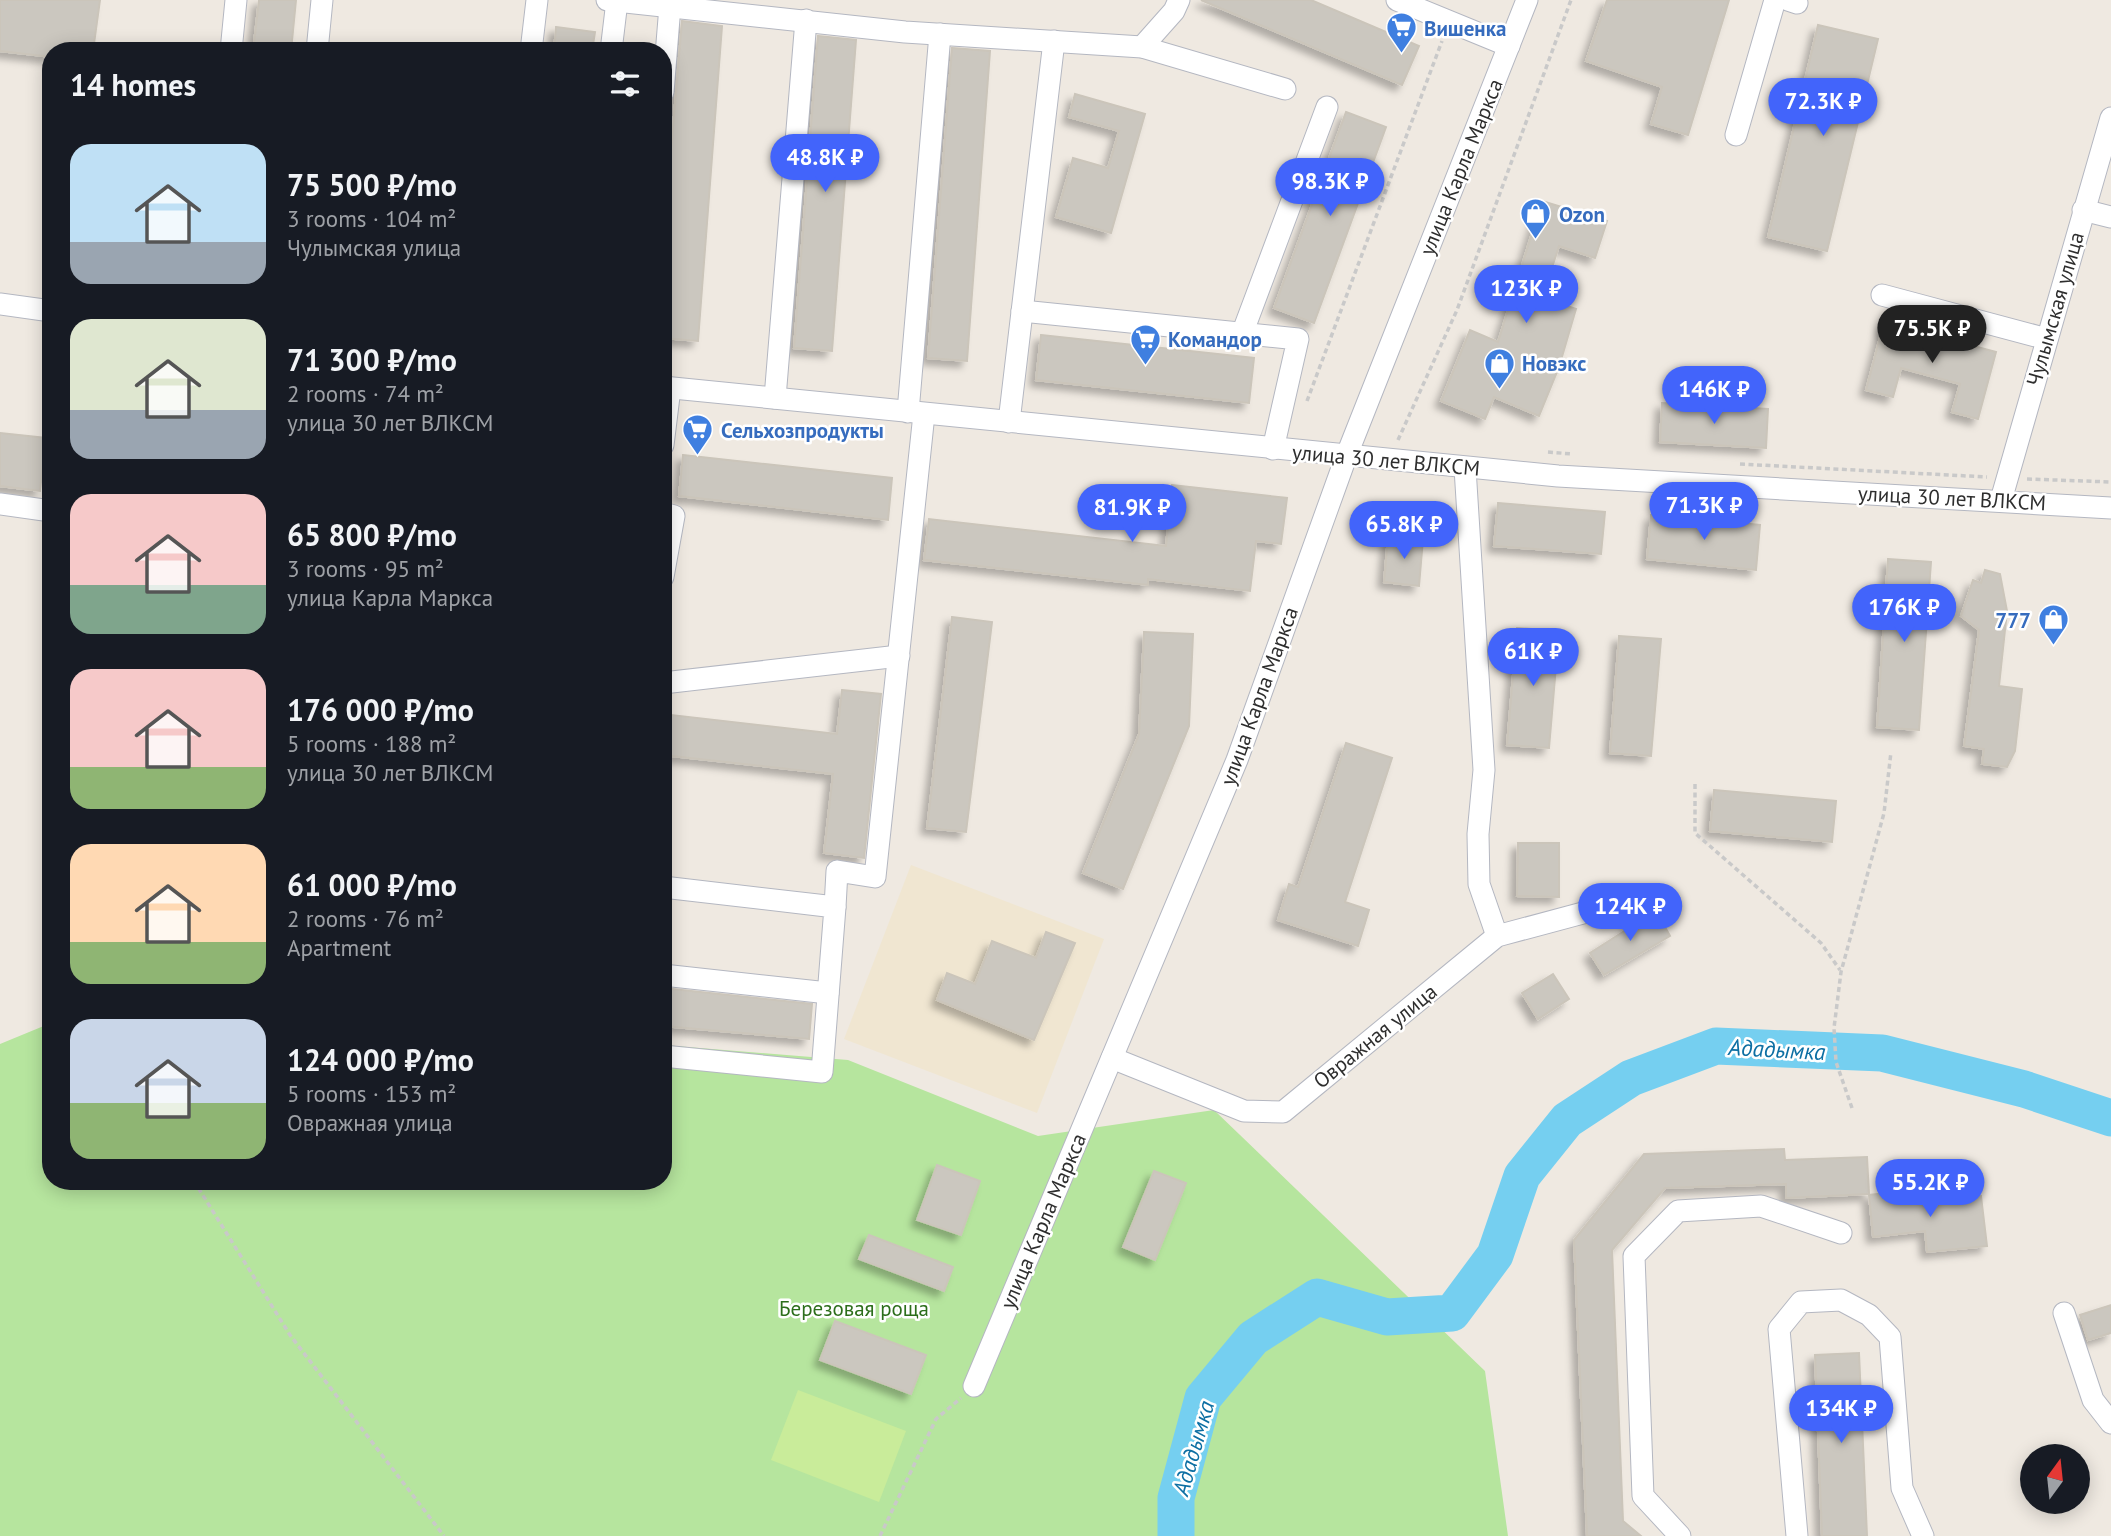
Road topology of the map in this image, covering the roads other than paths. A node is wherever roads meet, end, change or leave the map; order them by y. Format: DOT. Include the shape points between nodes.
graph roads {
  1 [pos="236,0"];
  2 [pos="322,0"];
  3 [pos="537,0"];
  4 [pos="607,0"];
  5 [pos="1179,0"];
  6 [pos="1397,0"];
  7 [pos="1527,0"];
  8 [pos="1775,0"];
  9 [pos="617,1"];
  10 [pos="670,6"];
  11 [pos="806,20"];
  12 [pos="940,34"];
  13 [pos="1054,41"];
  14 [pos="232,42"];
  15 [pos="318,42"];
  16 [pos="532,42"];
  17 [pos="612,42"];
  18 [pos="667,42"];
  19 [pos="1509,46"];
  20 [pos="1142,47"];
  21 [pos="1285,89"];
  22 [pos="1327,107"];
  23 [pos="2111,118"];
  24 [pos="1735,135"];
  25 [pos="2083,210"];
  26 [pos="2111,217"];
  27 [pos="1882,295"];
  28 [pos="0,304"];
  29 [pos="42,310"];
  30 [pos="1022,311"];
  31 [pos="1242,334"];
  32 [pos="2047,340"];
  33 [pos="672,388"];
  34 [pos="775,398"];
  35 [pos="916,413"];
  36 [pos="1009,422"];
  37 [pos="1273,449"];
  38 [pos="1346,457"];
  39 [pos="1465,468"];
  40 [pos="2001,500"];
  41 [pos="0,504"];
  42 [pos="2111,508"];
  43 [pos="42,510"];
  44 [pos="899,656"];
  45 [pos="672,682"];
  46 [pos="672,888"];
  47 [pos="1635,899"];
  48 [pos="835,907"];
  49 [pos="1497,936"];
  50 [pos="672,976"];
  51 [pos="828,993"];
  52 [pos="672,1057"];
  53 [pos="1112,1058"];
  54 [pos="1840,1233"];
  55 [pos="2064,1314"];
  56 [pos="974,1386"];
  57 [pos="2111,1423"];
  58 [pos="1680,1536"];
  59 [pos="1797,1536"];
  60 [pos="1923,1536"];
  1 -- 14 [label="street"];
  2 -- 15 [label="street"];
  3 -- 16 [label="street"];
  4 -- 9 [label="street"];
  5 -- 20 [label="street"];
  6 -- 19 [label="street"];
  7 -- 19 [label="street, улица Карла Маркса"];
  8 -- 24 [label="street"];
  9 -- 10 [label="street"];
  9 -- 17 [label="street"];
  10 -- 11 [label="street"];
  10 -- 18 [label="street"];
  11 -- 12 [label="street"];
  11 -- 34 [label="street"];
  12 -- 13 [label="street"];
  12 -- 35 [label="street"];
  13 -- 20 [label="street"];
  13 -- 30 [label="street"];
  19 -- 38 [label="street, улица Карла Маркса"];
  20 -- 21 [label="street"];
  22 -- 31 [label="street"];
  23 -- 25 [label="street, Чулымская улица"];
  25 -- 26 [label="street"];
  25 -- 32 [label="street, Чулымская улица"];
  27 -- 32 [label="street"];
  28 -- 29 [label="street"];
  30 -- 31 [label="street"];
  30 -- 36 [label="street"];
  31 -- 37 [label="street" via="1298,339"];
  32 -- 40 [label="street, Чулымская улица"];
  33 -- 34 [label="street, улица 30 лет ВЛКСМ"];
  34 -- 35 [label="street, улица 30 лет ВЛКСМ"];
  35 -- 36 [label="street, улица 30 лет ВЛКСМ"];
  35 -- 44 [label="street"];
  36 -- 37 [label="street, улица 30 лет ВЛКСМ"];
  37 -- 38 [label="street, улица 30 лет ВЛКСМ"];
  38 -- 39 [label="street, улица 30 лет ВЛКСМ" via="1387,450"];
  38 -- 53 [label="street, улица Карла Маркса" via="1237,760"];
  39 -- 40 [label="street, улица 30 лет ВЛКСМ"];
  39 -- 49 [label="street" via="1484,770 1479,884"];
  40 -- 42 [label="street, улица 30 лет ВЛКСМ"];
  41 -- 43 [label="street"];
  44 -- 45 [label="street"];
  44 -- 48 [label="street" via="875,877 837,871"];
  46 -- 48 [label="street"];
  47 -- 49 [label="street, Овражная улица"];
  48 -- 51 [label="street"];
  49 -- 53 [label="street, Овражная улица" via="1283,1112 1244,1111"];
  50 -- 51 [label="street"];
  51 -- 52 [label="street" via="822,1072"];
  53 -- 56 [label="street, улица Карла Маркса"];
  54 -- 58 [label="street" via="1761,1206 1678,1211 1634,1256 1643,1496"];
  55 -- 57 [label="street" via="2093,1400"];
  59 -- 60 [label="street" via="1779,1329 1801,1302 1841,1300 1869,1315 1890,1337 1902,1488"];
}
